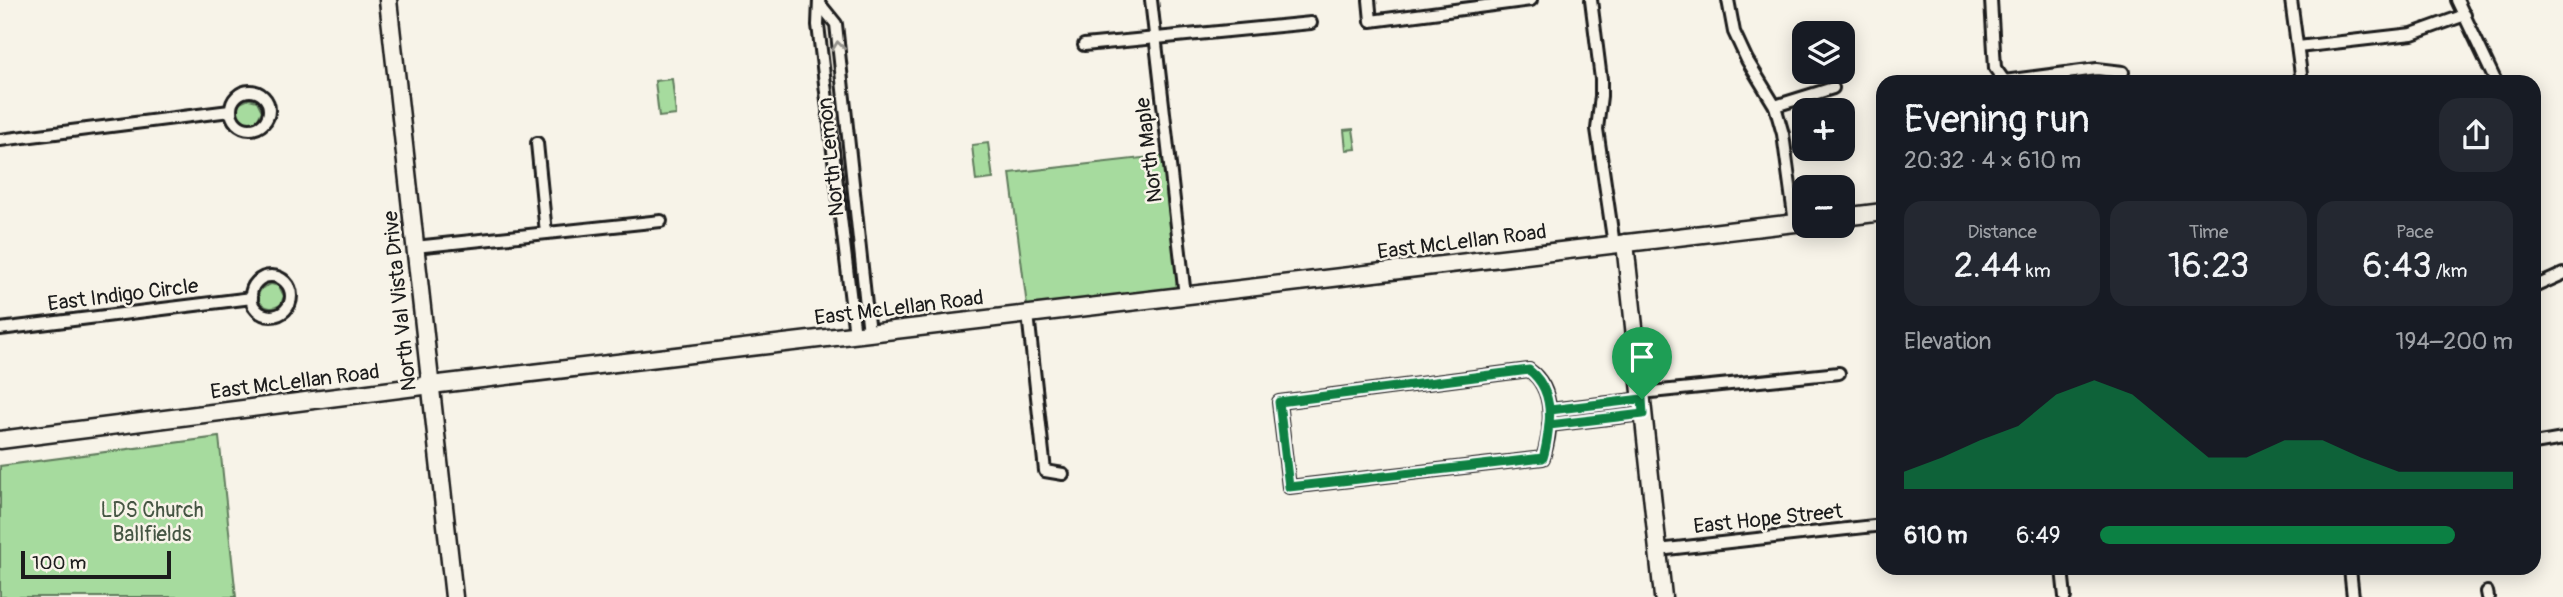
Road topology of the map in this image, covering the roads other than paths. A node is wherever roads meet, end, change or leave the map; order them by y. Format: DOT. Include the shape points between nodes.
graph roads {
  1 [pos="388,0"];
  2 [pos="1151,0"];
  3 [pos="1369,0"];
  4 [pos="1531,0"];
  5 [pos="1591,0"];
  6 [pos="1728,0"];
  7 [pos="1991,0"];
  8 [pos="2291,0"];
  9 [pos="2457,0"];
  10 [pos="819,2"];
  11 [pos="2465,15"];
  12 [pos="1311,23"];
  13 [pos="1155,39"];
  14 [pos="1084,46"];
  15 [pos="2298,47"];
  16 [pos="2123,72"];
  17 [pos="2000,75"];
  18 [pos="2050,75"];
  19 [pos="2301,75"];
  20 [pos="2493,75"];
  21 [pos="842,79"];
  22 [pos="825,81"];
  23 [pos="1833,88"];
  24 [pos="1775,106"];
  25 [pos="230,111"];
  26 [pos="0,140"];
  27 [pos="537,143"];
  28 [pos="1792,184"];
  29 [pos="1876,213"];
  30 [pos="1855,216"];
  31 [pos="661,221"];
  32 [pos="1792,223"];
  33 [pos="858,230"];
  34 [pos="843,231"];
  35 [pos="546,233"];
  36 [pos="1620,244"];
  37 [pos="415,247"];
  38 [pos="2563,274"];
  39 [pos="862,275"];
  40 [pos="848,277"];
  41 [pos="2541,284"];
  42 [pos="1185,296"];
  43 [pos="251,298"];
  44 [pos="864,298"];
  45 [pos="850,299"];
  46 [pos="1028,314"];
  47 [pos="0,330"];
  48 [pos="862,334"];
  49 [pos="1839,373"];
  50 [pos="431,385"];
  51 [pos="1642,402"];
  52 [pos="1550,410"];
  53 [pos="1549,425"];
  54 [pos="2563,439"];
  55 [pos="0,440"];
  56 [pos="2541,443"];
  57 [pos="1063,474"];
  58 [pos="1876,526"];
  59 [pos="1658,550"];
  60 [pos="2063,575"];
  61 [pos="2351,575"];
  62 [pos="454,597"];
  63 [pos="1663,597"];
  64 [pos="2065,597"];
  65 [pos="2353,597"];
  1 -- 37 [label="street, North Val Vista Drive"];
  2 -- 13 [label="street, North Maple"];
  3 -- 4 [label="street" via="1371,21"];
  5 -- 36 [label="street" via="1601,79 1597,129"];
  6 -- 24 [label="street" via="1734,32"];
  7 -- 17 [label="street" via="1995,68"];
  8 -- 15 [label="street"];
  9 -- 11 [label="street"];
  21 -- 10 [label="street, North Lemon, one-way" via="836,23"];
  10 -- 22 [label="street, North Lemon"];
  11 -- 15 [label="street" via="2412,34"];
  11 -- 20 [label="street"];
  12 -- 13 [label="street"];
  13 -- 14 [label="street"];
  13 -- 42 [label="street, North Maple"];
  15 -- 19 [label="street"];
  16 -- 18 [label="street" via="2097,69"];
  21 -- 22 [label="street, North Lemon"];
  21 -- 33 [label="street, North Lemon"];
  22 -- 34 [label="street, North Lemon"];
  23 -- 24 [label="street"];
  24 -- 28 [label="street"];
  25 -- 26 [label="street"];
  27 -- 35 [label="street"];
  29 -- 30 [label="street"];
  31 -- 35 [label="street"];
  32 -- 36 [label="street, East McLellan Road"];
  33 -- 34 [label="street, North Lemon"];
  33 -- 39 [label="street, North Lemon"];
  34 -- 40 [label="street, North Lemon"];
  35 -- 37 [label="street"];
  36 -- 42 [label="street, East McLellan Road"];
  36 -- 51 [label="street"];
  37 -- 50 [label="street, North Val Vista Drive"];
  38 -- 41 [label="street"];
  39 -- 40 [label="street"];
  39 -- 44 [label="street, North Lemon"];
  40 -- 45 [label="street, North Lemon"];
  42 -- 46 [label="street, East McLellan Road"];
  43 -- 47 [label="street, East Indigo Circle"];
  44 -- 45 [label="street"];
  44 -- 48 [label="street, North Lemon"];
  45 -- 48 [label="street, North Lemon"];
  46 -- 48 [label="street, East McLellan Road"];
  46 -- 57 [label="street" via="1045,471"];
  48 -- 50 [label="street, East McLellan Road"];
  49 -- 51 [label="street"];
  50 -- 55 [label="street, East McLellan Road"];
  50 -- 62 [label="street, North Val Vista Drive"];
  51 -- 52 [label="street"];
  51 -- 53 [label="street"];
  51 -- 59 [label="street"];
  52 -- 53 [label="street"];
  52 -- 53 [label="street" via="1540,378 1529,370 1279,402 1289,487 1543,458"];
  54 -- 56 [label="street"];
  58 -- 59 [label="street, East Hope Street"];
  59 -- 63 [label="street"];
  60 -- 64 [label="street"];
  61 -- 65 [label="street"];
}
